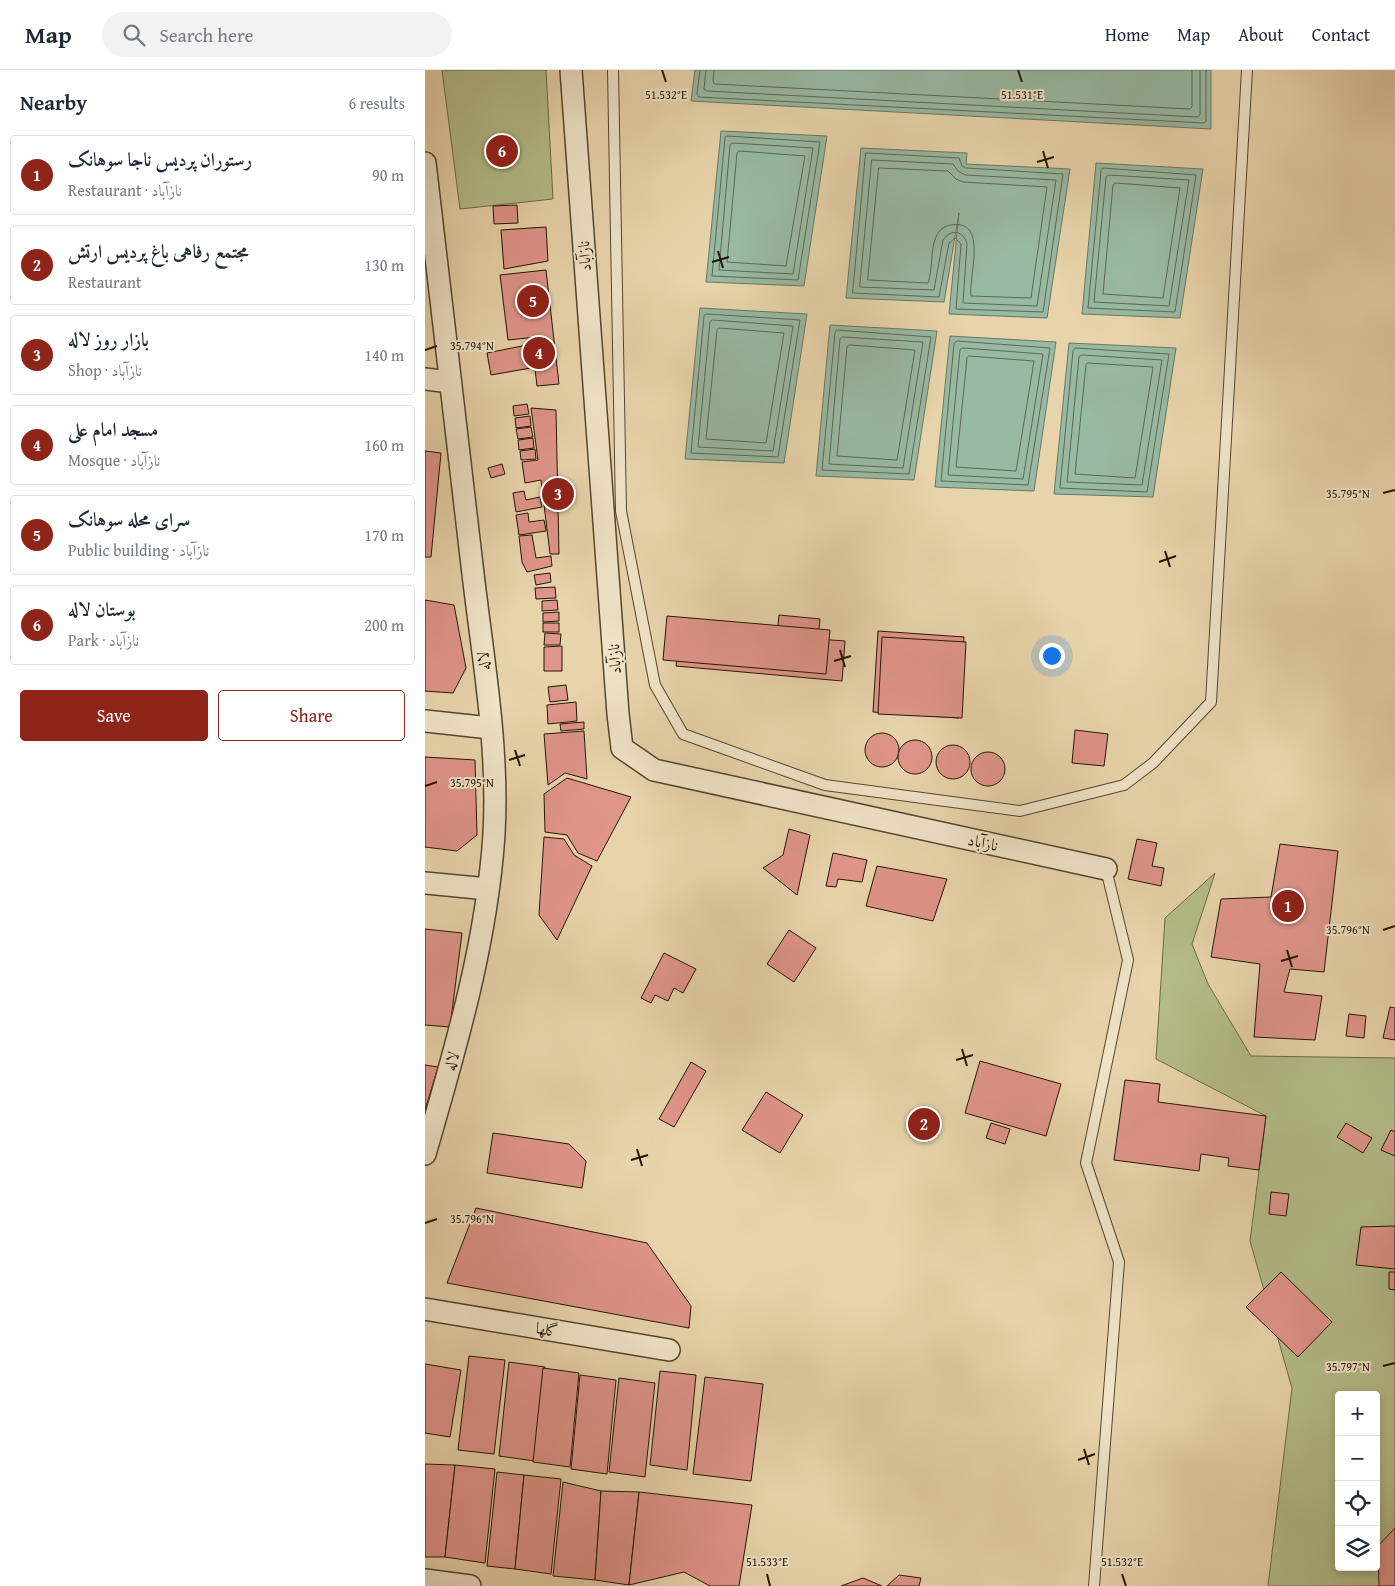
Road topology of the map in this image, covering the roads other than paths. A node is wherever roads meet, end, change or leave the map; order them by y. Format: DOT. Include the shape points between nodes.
graph roads {
  1 [pos="571,70"];
  2 [pos="613,70"];
  3 [pos="1247,70"];
  4 [pos="425,163"];
  5 [pos="425,379"];
  6 [pos="450,382"];
  7 [pos="425,721"];
  8 [pos="490,728"];
  9 [pos="1106,869"];
  10 [pos="425,883"];
  11 [pos="488,889"];
  12 [pos="425,1154"];
  13 [pos="425,1309"];
  14 [pos="669,1350"];
  15 [pos="425,1580"];
  16 [pos="470,1586"];
  17 [pos="1094,1586"];
  1 -- 9 [label="street, نازآباد" via="622,748 654,770"];
  2 -- 3 [label="lane" via="621,512 655,685 683,734 825,785 1020,811 1124,785 1153,763 1211,702"];
  4 -- 6 [label="street, لاله"];
  5 -- 6 [label="street"];
  6 -- 8 [label="street, لاله"];
  7 -- 8 [label="street"];
  8 -- 11 [label="street, لاله" via="495,798"];
  9 -- 17 [label="lane" via="1128,960 1086,1163 1119,1262"];
  10 -- 11 [label="street"];
  11 -- 12 [label="street, لاله" via="462,1022"];
  13 -- 14 [label="street, گلها"];
  15 -- 16 [label="street"];
}
